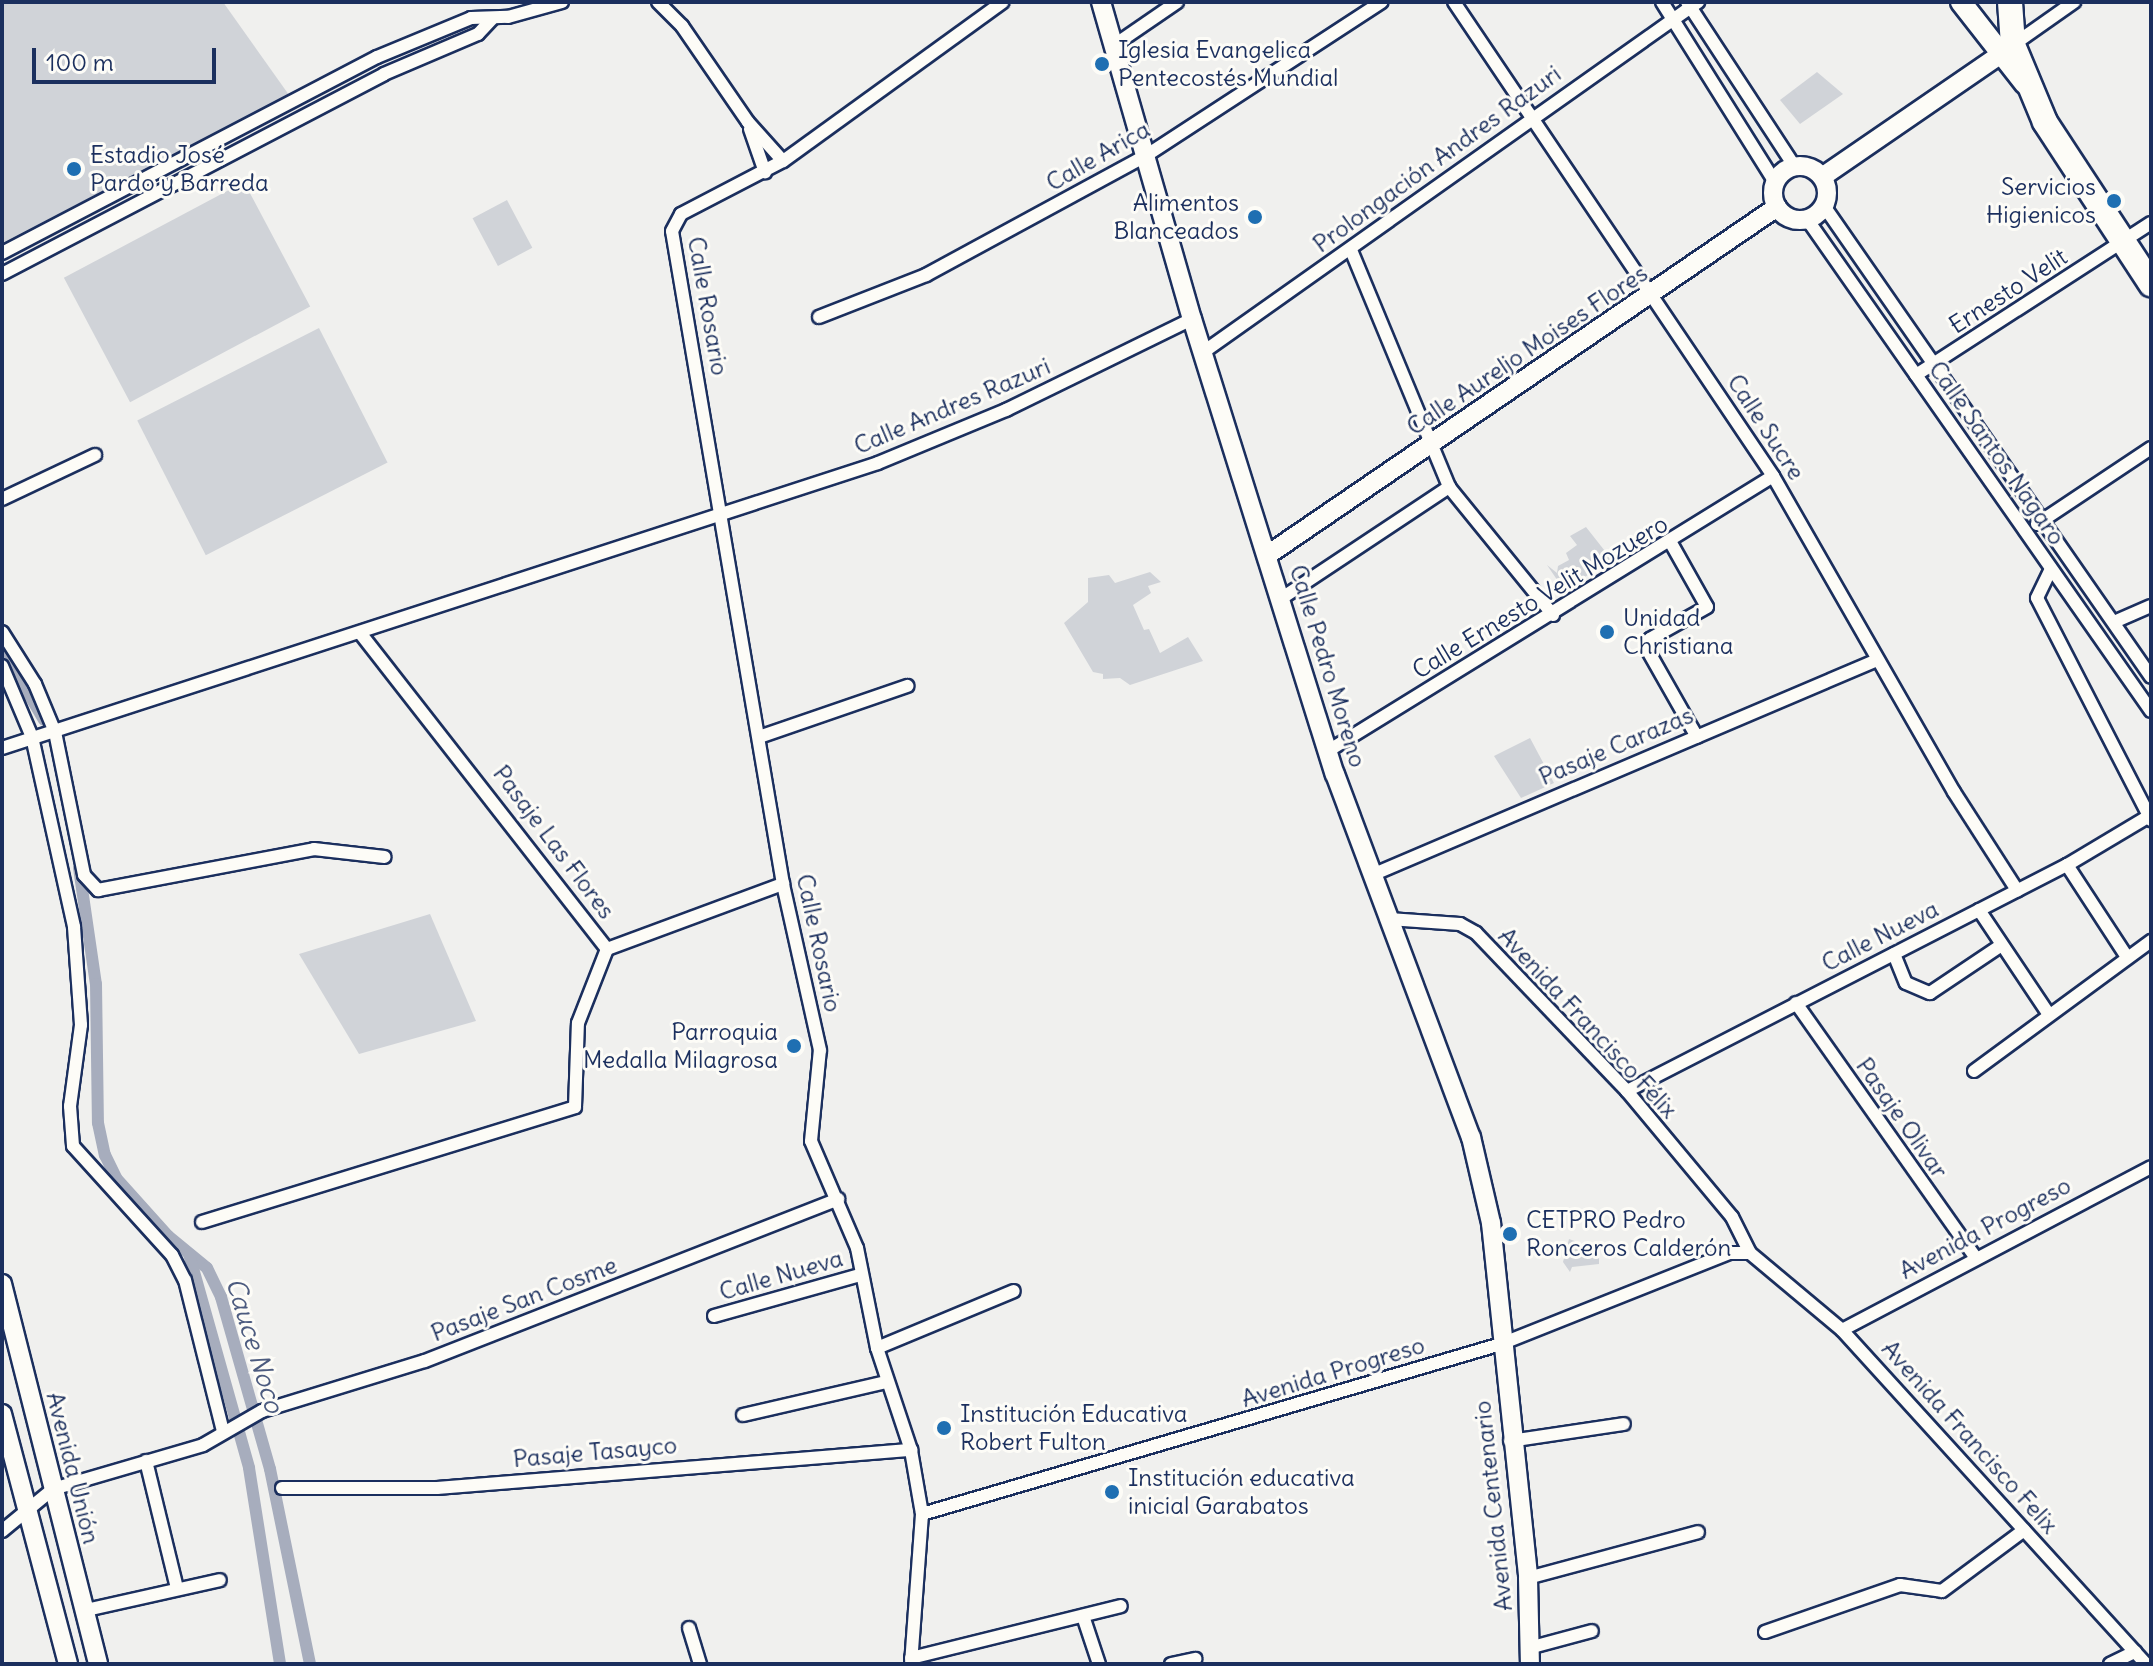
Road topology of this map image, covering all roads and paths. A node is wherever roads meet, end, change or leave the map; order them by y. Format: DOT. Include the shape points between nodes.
graph roads {
  1 [pos="562,2"];
  2 [pos="658,2"];
  3 [pos="1003,2"];
  4 [pos="1101,2"];
  5 [pos="1177,2"];
  6 [pos="1382,2"];
  7 [pos="1454,2"];
  8 [pos="1662,2"];
  9 [pos="1961,2"];
  10 [pos="2010,2"];
  11 [pos="2074,2"];
  12 [pos="1691,4"];
  13 [pos="1673,18"];
  14 [pos="492,19"];
  15 [pos="1116,44"];
  16 [pos="2007,51"];
  17 [pos="1530,118"];
  18 [pos="748,122"];
  19 [pos="214,143"];
  20 [pos="1147,155"];
  21 [pos="223,159"];
  22 [pos="783,161"];
  23 [pos="1795,167"];
  24 [pos="765,172"];
  25 [pos="1822,177"];
  26 [pos="1775,182"];
  27 [pos="1824,206"];
  28 [pos="1777,207"];
  29 [pos="1807,219"];
  30 [pos="2151,223"];
  31 [pos="41,234"];
  32 [pos="2123,243"];
  33 [pos="48,250"];
  34 [pos="1351,250"];
  35 [pos="2,253"];
  36 [pos="2,274"];
  37 [pos="2151,284"];
  38 [pos="1653,293"];
  39 [pos="819,317"];
  40 [pos="1192,319"];
  41 [pos="1202,353"];
  42 [pos="1935,364"];
  43 [pos="1916,375"];
  44 [pos="1431,445"];
  45 [pos="2151,448"];
  46 [pos="95,455"];
  47 [pos="1773,476"];
  48 [pos="1449,487"];
  49 [pos="2,499"];
  50 [pos="723,517"];
  51 [pos="2041,522"];
  52 [pos="1302,529"];
  53 [pos="1262,532"];
  54 [pos="2024,533"];
  55 [pos="1671,543"];
  56 [pos="1269,554"];
  57 [pos="2051,569"];
  58 [pos="1282,598"];
  59 [pos="2151,606"];
  60 [pos="1553,615"];
  61 [pos="2114,622"];
  62 [pos="2,632"];
  63 [pos="361,634"];
  64 [pos="1877,660"];
  65 [pos="2,666"];
  66 [pos="2151,677"];
  67 [pos="907,686"];
  68 [pos="2151,711"];
  69 [pos="55,732"];
  70 [pos="32,737"];
  71 [pos="759,737"];
  72 [pos="1697,737"];
  73 [pos="2,748"];
  74 [pos="1328,751"];
  75 [pos="2150,817"];
  76 [pos="385,857"];
  77 [pos="2067,865"];
  78 [pos="1372,875"];
  79 [pos="783,884"];
  80 [pos="2017,890"];
  81 [pos="1979,910"];
  82 [pos="1389,919"];
  83 [pos="2151,941"];
  84 [pos="2000,946"];
  85 [pos="607,949"];
  86 [pos="1894,954"];
  87 [pos="2127,957"];
  88 [pos="1796,1003"];
  89 [pos="2048,1013"];
  90 [pos="1974,1071"];
  91 [pos="1627,1091"];
  92 [pos="2151,1167"];
  93 [pos="838,1199"];
  94 [pos="202,1222"];
  95 [pos="1750,1253"];
  96 [pos="1975,1257"];
  97 [pos="860,1275"];
  98 [pos="2,1284"];
  99 [pos="1014,1291"];
  100 [pos="714,1316"];
  101 [pos="1842,1330"];
  102 [pos="1501,1344"];
  103 [pos="877,1348"];
  104 [pos="886,1382"];
  105 [pos="2,1414"];
  106 [pos="743,1415"];
  107 [pos="1624,1424"];
  108 [pos="228,1427"];
  109 [pos="1510,1441"];
  110 [pos="911,1450"];
  111 [pos="146,1461"];
  112 [pos="282,1488"];
  113 [pos="53,1489"];
  114 [pos="922,1514"];
  115 [pos="25,1515"];
  116 [pos="2024,1530"];
  117 [pos="2,1531"];
  118 [pos="1698,1532"];
  119 [pos="1528,1578"];
  120 [pos="220,1580"];
  121 [pos="177,1588"];
  122 [pos="1121,1606"];
  123 [pos="86,1610"];
  124 [pos="1083,1616"];
  125 [pos="689,1628"];
  126 [pos="1592,1631"];
  127 [pos="1765,1632"];
  128 [pos="2135,1652"];
  129 [pos="1530,1656"];
  130 [pos="1195,1659"];
  131 [pos="911,1661"];
  132 [pos="68,1664"];
  133 [pos="98,1664"];
  134 [pos="700,1664"];
  135 [pos="1099,1664"];
  136 [pos="1171,1664"];
  137 [pos="2110,1664"];
  138 [pos="2146,1664"];
  1 -- 14 [label="street"];
  2 -- 18 [label="street" via="682,26"];
  3 -- 22 [label="street"];
  4 -- 15 [label="main road, Calle Pedro Moreno"];
  5 -- 15 [label="street"];
  6 -- 20 [label="street, Calle Arica"];
  7 -- 17 [label="street, Calle Sucre"];
  8 -- 13 [label="street"];
  9 -- 16 [label="main road"];
  10 -- 16 [label="highway"];
  11 -- 16 [label="street"];
  12 -- 13 [label="street, Prolongación Andres Razuri"];
  12 -- 23 [label="street"];
  13 -- 17 [label="street, Prolongación Andres Razuri"];
  13 -- 26 [label="street"];
  14 -- 19 [label="street" via="471,18 377,57"];
  14 -- 21 [label="street" via="478,34 384,74"];
  15 -- 20 [label="main road, Calle Pedro Moreno"];
  16 -- 25 [label="main road"];
  16 -- 32 [label="highway" via="2066,160"];
  17 -- 34 [label="street, Prolongación Andres Razuri"];
  17 -- 38 [label="street, Calle Sucre"];
  18 -- 22 [label="street"];
  18 -- 24 [label="street"];
  19 -- 21 [label="street"];
  19 -- 31 [label="street"];
  20 -- 39 [label="street, Calle Arica" via="926,275"];
  20 -- 40 [label="main road, Calle Pedro Moreno"];
  21 -- 33 [label="street"];
  22 -- 24 [label="street"];
  23 -- 25 [label="main road"];
  23 -- 26 [label="main road"];
  24 -- 50 [label="street, Calle Rosario" via="674,220"];
  25 -- 27 [label="main road"];
  26 -- 28 [label="main road"];
  27 -- 29 [label="main road"];
  27 -- 42 [label="street, Calle Santos Nagaro"];
  28 -- 29 [label="main road" via="1792,219"];
  28 -- 38 [label="main road, Calle Aureljo Moises Flores"];
  29 -- 43 [label="street, Calle Santos Nagaro"];
  30 -- 32 [label="street, Ernesto Velit"];
  31 -- 33 [label="street"];
  31 -- 35 [label="street"];
  32 -- 37 [label="highway"];
  32 -- 42 [label="street, Ernesto Velit"];
  33 -- 36 [label="street"];
  34 -- 41 [label="street, Prolongación Andres Razuri"];
  34 -- 44 [label="street"];
  38 -- 44 [label="main road, Calle Aureljo Moises Flores"];
  38 -- 47 [label="street, Calle Sucre"];
  40 -- 41 [label="main road, Calle Pedro Moreno"];
  40 -- 50 [label="street, Calle Andres Razuri" via="992,416"];
  41 -- 53 [label="main road, Calle Pedro Moreno"];
  42 -- 43 [label="street, Ernesto Velit"];
  42 -- 51 [label="street, Calle Santos Nagaro"];
  43 -- 54 [label="street, Calle Santos Nagaro"];
  44 -- 48 [label="street"];
  44 -- 52 [label="main road, Calle Aureljo Moises Flores"];
  45 -- 51 [label="street"];
  46 -- 49 [label="street"];
  47 -- 55 [label="street, Calle Ernesto Velit Mozuero"];
  47 -- 64 [label="street, Calle Sucre"];
  48 -- 58 [label="street"];
  48 -- 60 [label="street"];
  50 -- 63 [label="street, Calle Andres Razuri" via="570,561"];
  50 -- 71 [label="street, Calle Rosario"];
  51 -- 54 [label="street"];
  51 -- 61 [label="street, Calle Santos Nagaro"];
  52 -- 53 [label="main road"];
  52 -- 56 [label="main road, Calle Aureljo Moises Flores"];
  53 -- 56 [label="main road, Calle Pedro Moreno"];
  54 -- 57 [label="street, Calle Santos Nagaro"];
  55 -- 60 [label="street, Calle Ernesto Velit Mozuero"];
  55 -- 72 [label="street" via="1707,607 1650,639 1647,649"];
  56 -- 58 [label="main road, Calle Pedro Moreno"];
  57 -- 68 [label="street, Calle Santos Nagaro"];
  57 -- 75 [label="street" via="2037,598"];
  58 -- 74 [label="main road, Calle Pedro Moreno"];
  59 -- 61 [label="street"];
  60 -- 74 [label="street, Calle Ernesto Velit Mozuero"];
  61 -- 66 [label="street, Calle Santos Nagaro"];
  62 -- 69 [label="street" via="35,684"];
  63 -- 69 [label="street, Calle Andres Razuri"];
  63 -- 85 [label="street, Pasaje Las Flores"];
  64 -- 72 [label="street, Pasaje Carazas"];
  64 -- 80 [label="street, Calle Sucre"];
  65 -- 70 [label="street"];
  67 -- 71 [label="street"];
  69 -- 70 [label="street, Calle Andres Razuri"];
  69 -- 76 [label="street" via="90,884 109,891 314,849"];
  70 -- 73 [label="street, Calle Andres Razuri"];
  70 -- 108 [label="street" via="74,927 81,1025 70,1106 73,1146 179,1267"];
  71 -- 79 [label="street, Calle Rosario"];
  72 -- 78 [label="street, Pasaje Carazas"];
  74 -- 78 [label="main road, Calle Pedro Moreno"];
  75 -- 77 [label="street, Calle Nueva"];
  77 -- 80 [label="street, Calle Nueva"];
  77 -- 87 [label="street"];
  78 -- 82 [label="main road, Calle Pedro Moreno"];
  79 -- 85 [label="street"];
  79 -- 93 [label="street, Calle Rosario" via="820,1050 811,1141"];
  80 -- 81 [label="street, Calle Nueva"];
  81 -- 84 [label="street"];
  81 -- 86 [label="street, Calle Nueva"];
  82 -- 91 [label="street, Avenida Francisco Félix" via="1460,924 1476,933"];
  82 -- 102 [label="main road, Calle Pedro Moreno" via="1471,1137 1491,1223"];
  83 -- 87 [label="street"];
  84 -- 86 [label="street" via="1930,993 1906,983"];
  84 -- 89 [label="street"];
  85 -- 94 [label="street, Pasaje Las Flores" via="578,1023 575,1107"];
  86 -- 88 [label="street, Calle Nueva"];
  87 -- 89 [label="street"];
  88 -- 91 [label="street, Calle Nueva"];
  88 -- 96 [label="street, Pasaje Olivar"];
  89 -- 90 [label="street"];
  91 -- 95 [label="street, Avenida Francisco Félix" via="1732,1217"];
  92 -- 96 [label="street, Avenida Progreso"];
  93 -- 97 [label="street, Calle Rosario" via="857,1248"];
  93 -- 108 [label="street, Pasaje San Cosme" via="425,1361 262,1411"];
  95 -- 101 [label="street, Avenida Francisco Felix"];
  95 -- 102 [label="street, Avenida Progreso" via="1730,1253"];
  96 -- 101 [label="street, Avenida Progreso"];
  97 -- 100 [label="street, Calle Nueva"];
  97 -- 103 [label="street, Calle Rosario"];
  98 -- 113 [label="main road, Avenida Unión"];
  99 -- 103 [label="street"];
  101 -- 116 [label="street, Avenida Francisco Felix"];
  102 -- 109 [label="main road, Avenida Centenario"];
  102 -- 114 [label="street, Avenida Progreso"];
  103 -- 104 [label="street, Calle Rosario"];
  104 -- 106 [label="street"];
  104 -- 110 [label="street, Calle Rosario"];
  105 -- 115 [label="main road"];
  107 -- 109 [label="street"];
  108 -- 111 [label="street, Pasaje San Cosme" via="203,1445"];
  109 -- 119 [label="main road, Avenida Centenario"];
  110 -- 112 [label="street, Pasaje Tasayco" via="437,1488"];
  110 -- 114 [label="street, Calle Rosario"];
  111 -- 113 [label="street, Pasaje San Cosme"];
  111 -- 121 [label="street"];
  113 -- 115 [label="street"];
  113 -- 123 [label="main road, Avenida Unión"];
  114 -- 131 [label="street, Calle Rosario"];
  115 -- 117 [label="street"];
  115 -- 132 [label="main road"];
  116 -- 127 [label="street" via="1942,1591 1900,1585"];
  116 -- 128 [label="street, Avenida Francisco Felix"];
  118 -- 119 [label="street"];
  119 -- 129 [label="main road, Avenida Centenario"];
  120 -- 121 [label="street"];
  121 -- 123 [label="street"];
  122 -- 124 [label="street"];
  123 -- 133 [label="main road, Avenida Unión"];
  124 -- 131 [label="street"];
  124 -- 135 [label="street"];
  125 -- 134 [label="street"];
  126 -- 129 [label="street"];
  128 -- 137 [label="street"];
  128 -- 138 [label="street, Avenida Francisco Felix"];
  130 -- 136 [label="street"];
}
